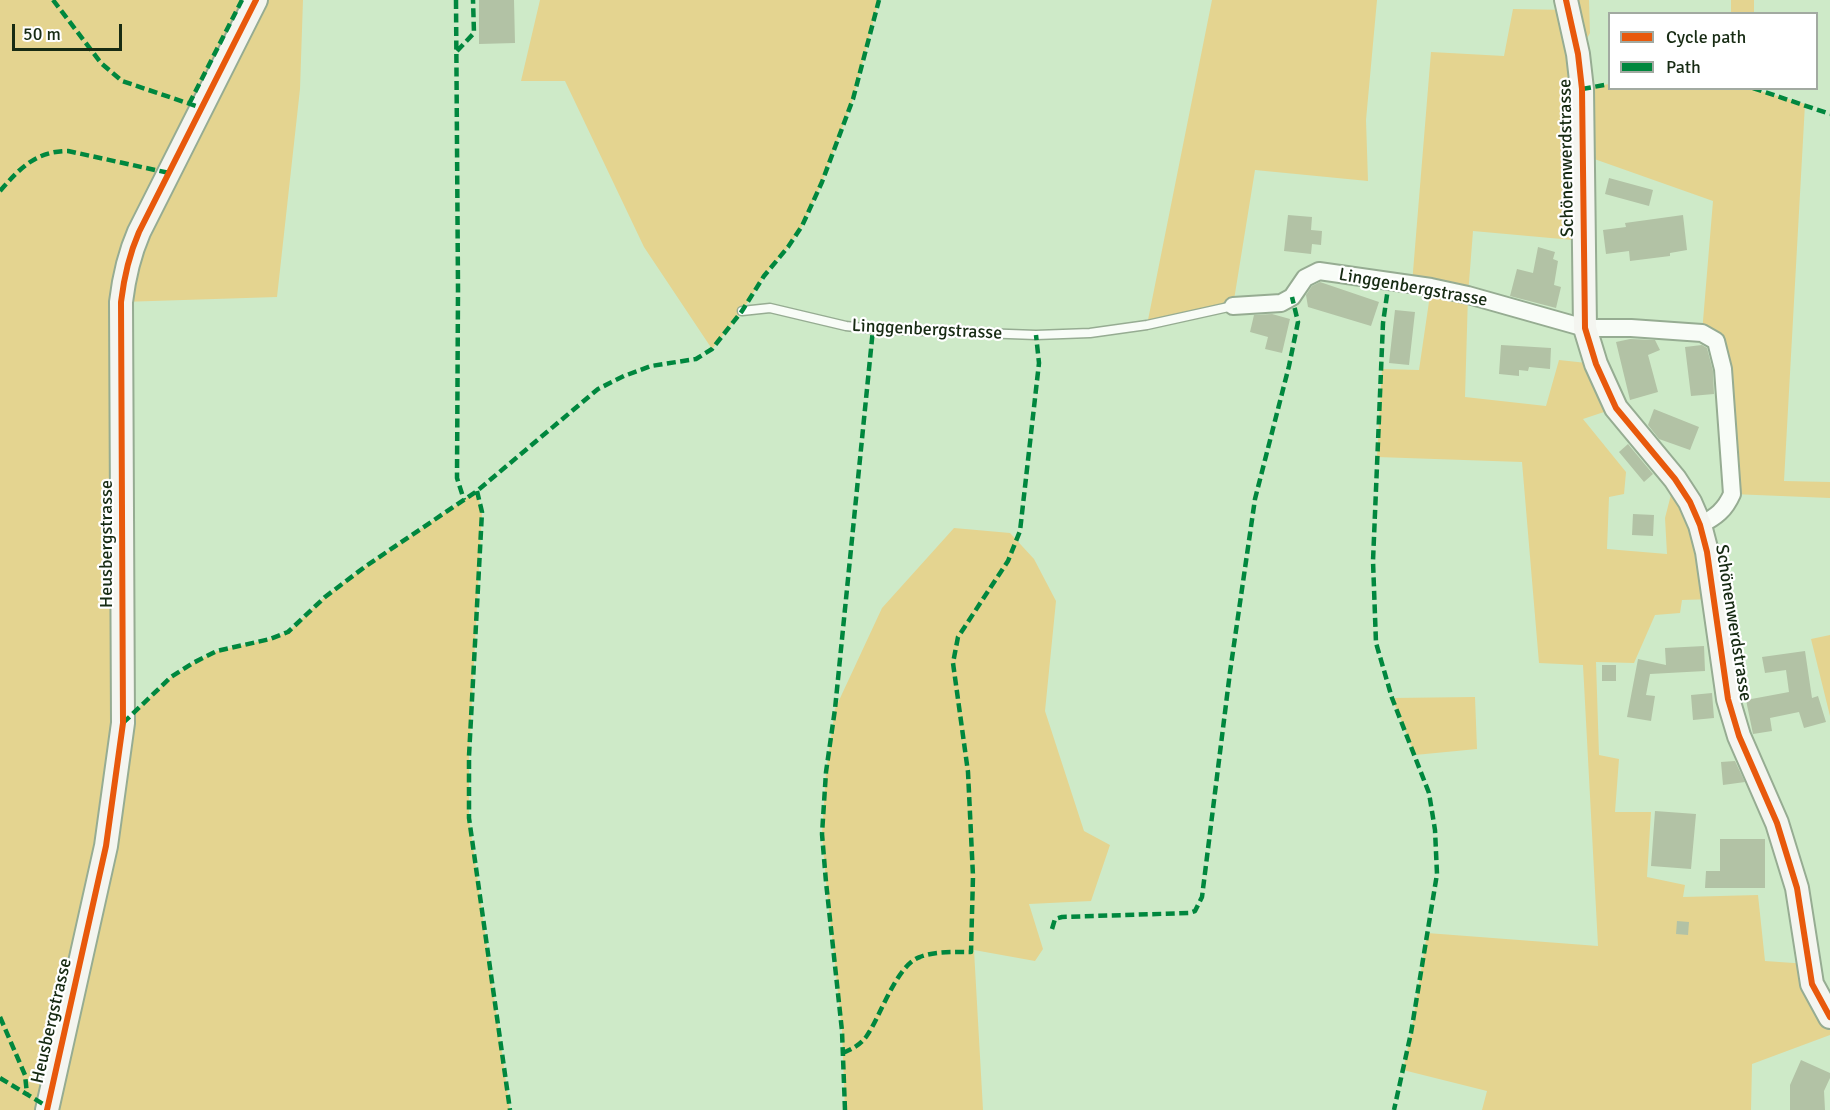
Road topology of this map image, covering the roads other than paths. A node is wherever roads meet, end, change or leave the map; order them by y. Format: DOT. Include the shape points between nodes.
graph roads {
  1 [pos="256,0"];
  2 [pos="1566,0"];
  3 [pos="1233,306"];
  4 [pos="742,311"];
  5 [pos="1585,328"];
  6 [pos="1700,525"];
  7 [pos="1830,1017"];
  8 [pos="47,1110"];
  1 -- 8 [label="street, Heusbergstrasse" via="139,232 123,282 123,723 106,846"];
  2 -- 5 [label="street, Schönenwerdstrasse" via="1582,89"];
  3 -- 4 [label="lane, Linggenbergstrasse" via="1148,325 1036,335 873,330 770,308"];
  3 -- 5 [label="street, Linggenbergstrasse" via="1281,303 1292,297 1305,278 1319,271 1431,287"];
  5 -- 6 [label="street, Schönenwerdstrasse" via="1616,408 1675,479"];
  5 -- 6 [label="street, Linggenbergstrasse" via="1702,333 1716,341 1723,369 1732,494 1726,507"];
  6 -- 7 [label="street, Schönenwerdstrasse" via="1728,699 1739,736 1777,823 1797,888 1812,984"];
}
